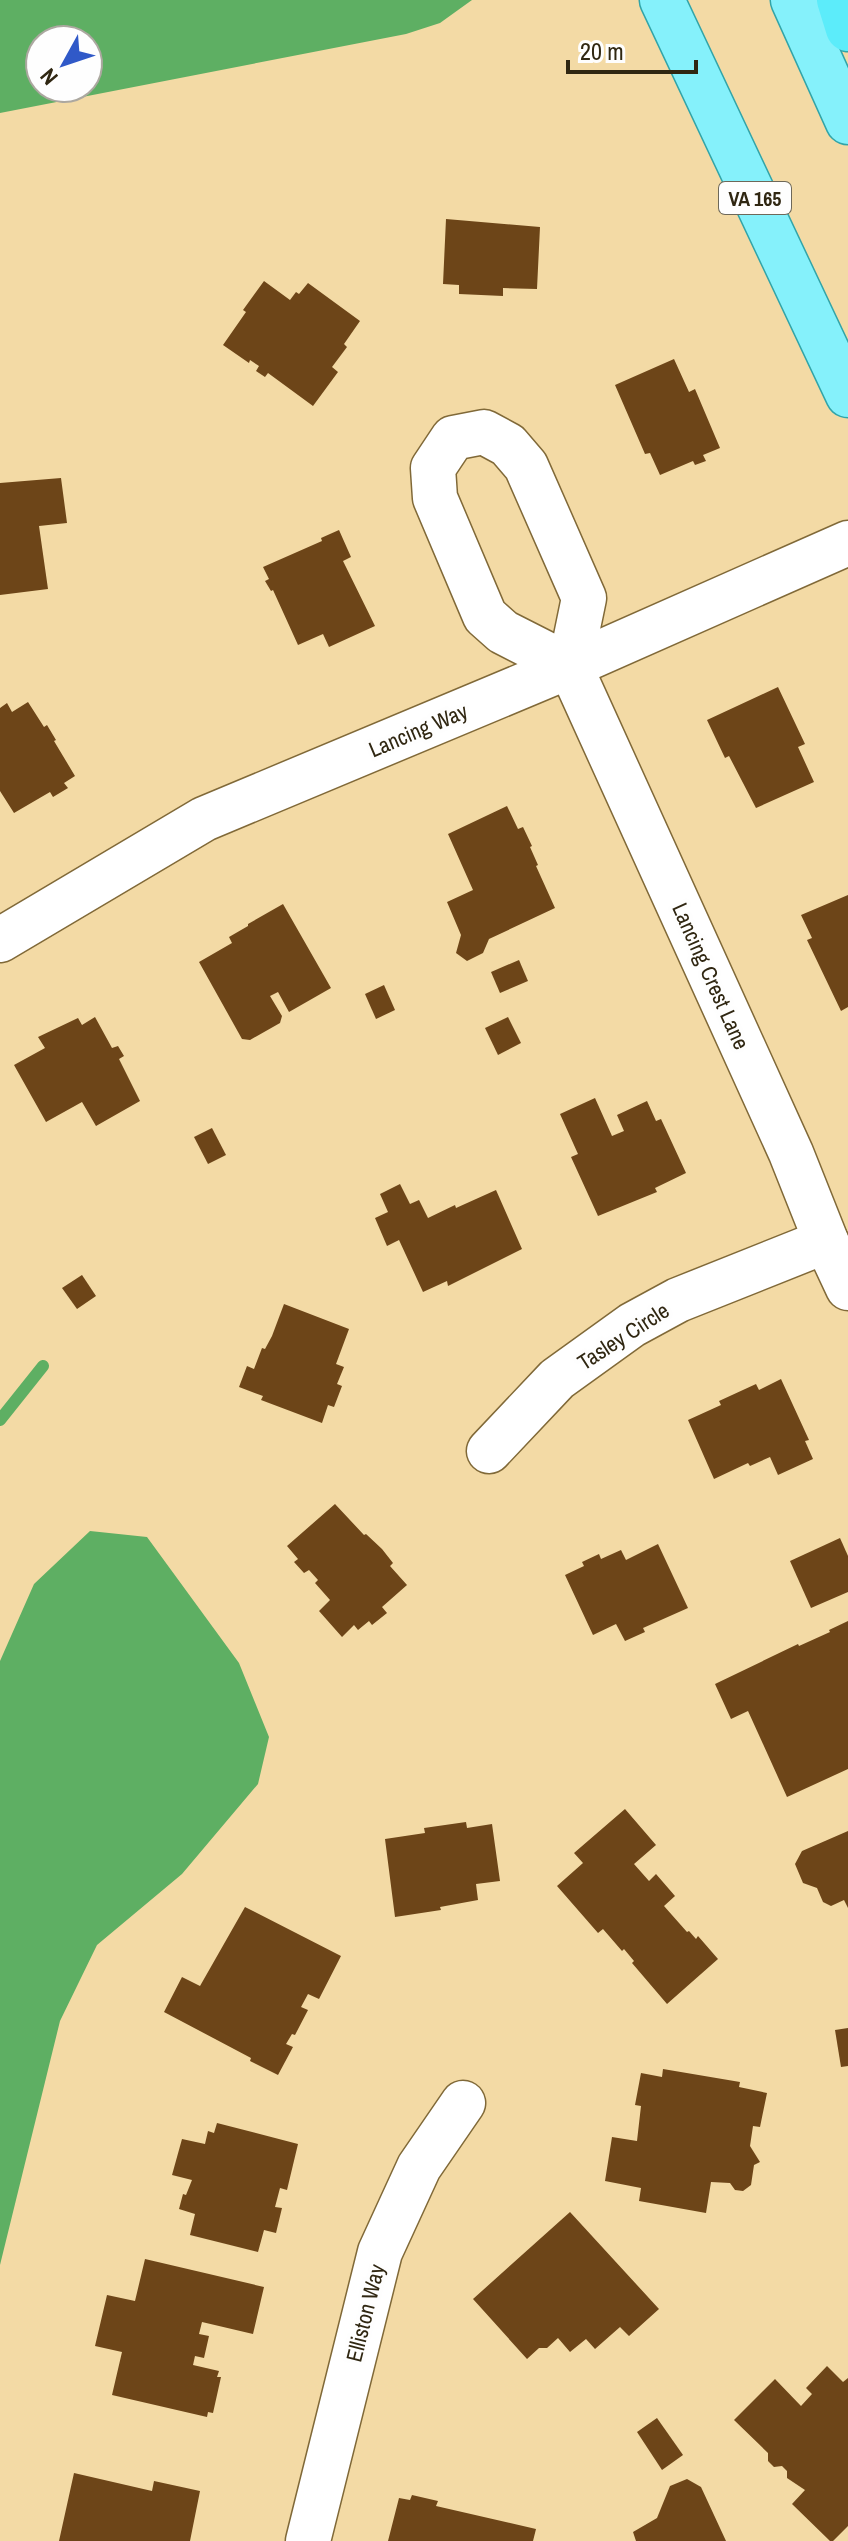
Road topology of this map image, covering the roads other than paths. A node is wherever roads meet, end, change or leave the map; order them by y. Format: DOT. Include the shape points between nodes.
graph roads {
  1 [pos="662,0"];
  2 [pos="793,0"];
  3 [pos="839,0"];
  4 [pos="848,29"];
  5 [pos="848,122"];
  6 [pos="848,395"];
  7 [pos="848,543"];
  8 [pos="570,666"];
  9 [pos="0,940"];
  10 [pos="826,1241"];
  11 [pos="848,1288"];
  12 [pos="489,1451"];
  13 [pos="463,2103"];
  14 [pos="308,2541"];
  1 -- 6 [label="main road, VA 165"];
  2 -- 5 [label="main road"];
  3 -- 4 [label="highway"];
  7 -- 8 [label="street, Lancing Way"];
  8 -- 8 [label="street" via="503,632 485,616 435,498 433,468 453,438 484,432 508,445 526,466 584,598"];
  8 -- 9 [label="street, Lancing Way" via="204,819"];
  8 -- 10 [label="street, Lancing Crest Lane" via="785,1138"];
  10 -- 11 [label="street, Lancing Crest Lane"];
  10 -- 12 [label="street, Tasley Circle" via="678,1300 632,1325 557,1379"];
  13 -- 14 [label="street, Elliston Way" via="419,2167 380,2252"];
}
